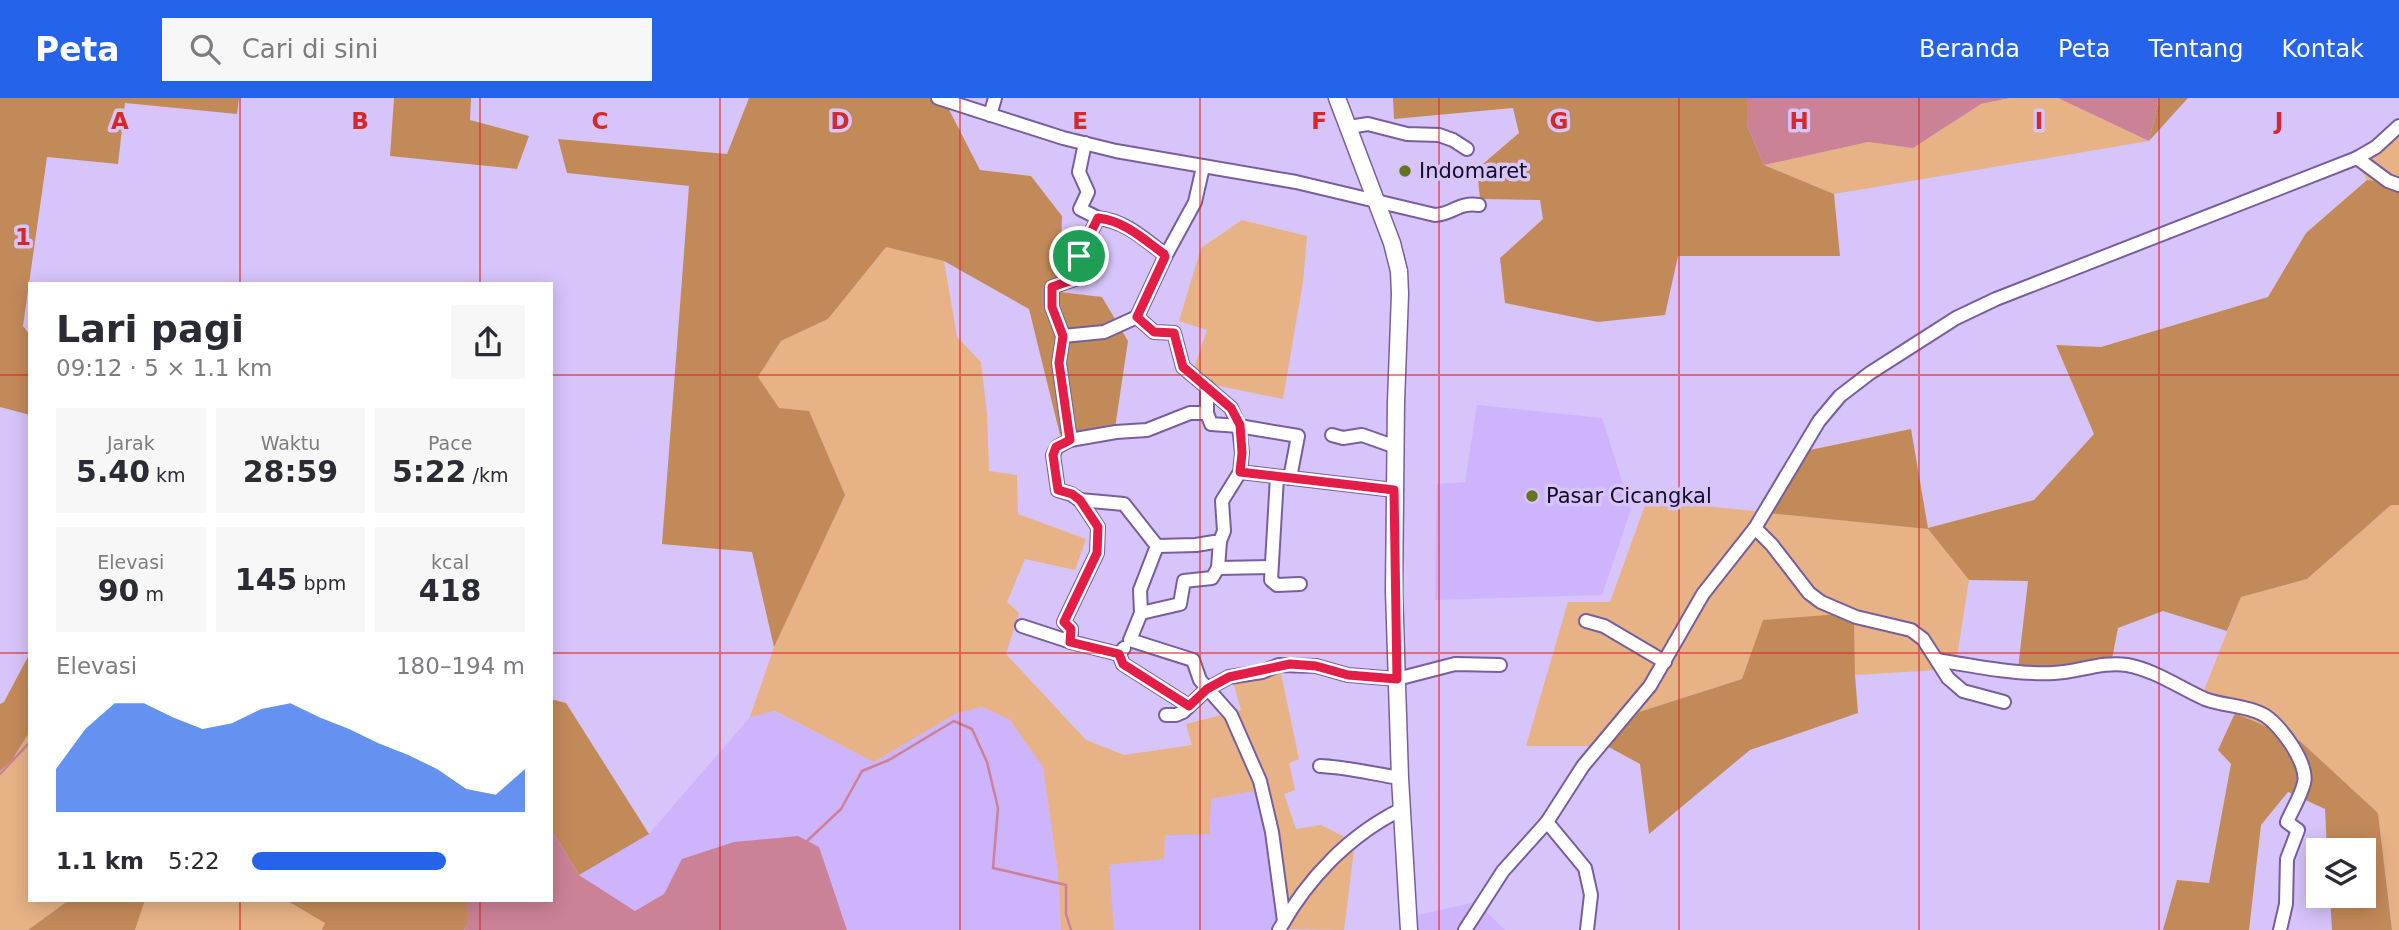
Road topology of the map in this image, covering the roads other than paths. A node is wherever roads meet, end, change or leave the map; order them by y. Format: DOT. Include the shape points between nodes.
graph roads {
  1 [pos="938,98"];
  2 [pos="995,98"];
  3 [pos="1337,98"];
  4 [pos="990,115"];
  5 [pos="2399,126"];
  6 [pos="1349,127"];
  7 [pos="1085,143"];
  8 [pos="1467,149"];
  9 [pos="2357,158"];
  10 [pos="1203,167"];
  11 [pos="2399,185"];
  12 [pos="1377,202"];
  13 [pos="1479,205"];
  14 [pos="1098,218"];
  15 [pos="1165,257"];
  16 [pos="1137,317"];
  17 [pos="1063,336"];
  18 [pos="1207,387"];
  19 [pos="1207,413"];
  20 [pos="1240,425"];
  21 [pos="1332,435"];
  22 [pos="1070,440"];
  23 [pos="1396,447"];
  24 [pos="1240,472"];
  25 [pos="1284,477"];
  26 [pos="1394,490"];
  27 [pos="1080,500"];
  28 [pos="1755,528"];
  29 [pos="1220,541"];
  30 [pos="1157,546"];
  31 [pos="1271,567"];
  32 [pos="1218,568"];
  33 [pos="1300,584"];
  34 [pos="1141,613"];
  35 [pos="1586,621"];
  36 [pos="1021,626"];
  37 [pos="1130,639"];
  38 [pos="1070,642"];
  39 [pos="1119,654"];
  40 [pos="1937,660"];
  41 [pos="1665,662"];
  42 [pos="1500,665"];
  43 [pos="1397,679"];
  44 [pos="1207,689"];
  45 [pos="2004,702"];
  46 [pos="1189,706"];
  47 [pos="1166,715"];
  48 [pos="1320,766"];
  49 [pos="1400,778"];
  50 [pos="1402,809"];
  51 [pos="1547,822"];
  52 [pos="1281,925"];
  53 [pos="1409,930"];
  54 [pos="1465,930"];
  55 [pos="1587,930"];
  56 [pos="2280,930"];
  1 -- 4 [label="street"];
  2 -- 4 [label="street"];
  3 -- 6 [label="main road"];
  4 -- 7 [label="street"];
  5 -- 9 [label="street" via="2376,148"];
  6 -- 8 [label="street" via="1368,124 1407,134 1439,135"];
  6 -- 12 [label="main road"];
  7 -- 10 [label="street"];
  7 -- 14 [label="street" via="1079,172 1088,192 1080,209"];
  9 -- 11 [label="street"];
  9 -- 28 [label="street" via="1956,318 1840,396 1809,437"];
  10 -- 12 [label="street" via="1296,182"];
  10 -- 15 [label="street" via="1195,202"];
  12 -- 13 [label="street" via="1435,215 1466,203"];
  12 -- 23 [label="main road" via="1399,271"];
  14 -- 15 [label="street" via="1127,227"];
  14 -- 17 [label="street" via="1079,256 1078,278 1052,287 1052,307"];
  15 -- 16 [label="street"];
  16 -- 17 [label="street" via="1104,332"];
  16 -- 18 [label="street" via="1154,332 1174,333 1183,367"];
  17 -- 22 [label="street" via="1059,363"];
  18 -- 19 [label="street"];
  18 -- 20 [label="street" via="1231,408"];
  19 -- 20 [label="street" via="1211,424"];
  19 -- 22 [label="street" via="1190,413 1147,430"];
  20 -- 24 [label="street"];
  20 -- 25 [label="street" via="1298,436"];
  21 -- 23 [label="street" via="1362,435"];
  22 -- 27 [label="street" via="1056,447 1053,455 1058,490"];
  23 -- 26 [label="main road"];
  24 -- 25 [label="street"];
  24 -- 29 [label="street" via="1222,501"];
  25 -- 26 [label="street"];
  25 -- 31 [label="street"];
  26 -- 43 [label="main road"];
  27 -- 30 [label="street" via="1124,504"];
  27 -- 38 [label="street" via="1098,527 1097,553 1064,622 1071,629"];
  28 -- 40 [label="street" via="1809,593 1856,617 1911,631 1923,639"];
  28 -- 41 [label="street" via="1703,594"];
  29 -- 30 [label="street"];
  29 -- 32 [label="street"];
  30 -- 34 [label="street" via="1140,590"];
  31 -- 32 [label="street"];
  31 -- 33 [label="street" via="1273,583"];
  32 -- 34 [label="street" via="1212,578 1184,581 1180,604"];
  34 -- 37 [label="street"];
  35 -- 41 [label="street" via="1604,626"];
  36 -- 38 [label="street"];
  37 -- 39 [label="street"];
  37 -- 44 [label="street" via="1193,660"];
  38 -- 39 [label="street"];
  39 -- 46 [label="street" via="1123,664"];
  40 -- 45 [label="street" via="1963,691"];
  40 -- 56 [label="street" via="2053,673 2129,665 2208,700 2263,714 2276,724 2305,773 2287,822 2298,830 2287,859"];
  41 -- 51 [label="street" via="1583,765"];
  42 -- 43 [label="street" via="1455,664"];
  43 -- 44 [label="street" via="1290,664 1229,677"];
  43 -- 49 [label="main road"];
  44 -- 46 [label="street"];
  44 -- 52 [label="street" via="1231,715 1260,781 1272,832"];
  46 -- 47 [label="street" via="1176,715"];
  48 -- 49 [label="street"];
  49 -- 50 [label="main road"];
  50 -- 52 [label="street" via="1332,858"];
  50 -- 53 [label="main road"];
  51 -- 54 [label="street" via="1503,872"];
  51 -- 55 [label="street" via="1585,868 1591,895"];
}
